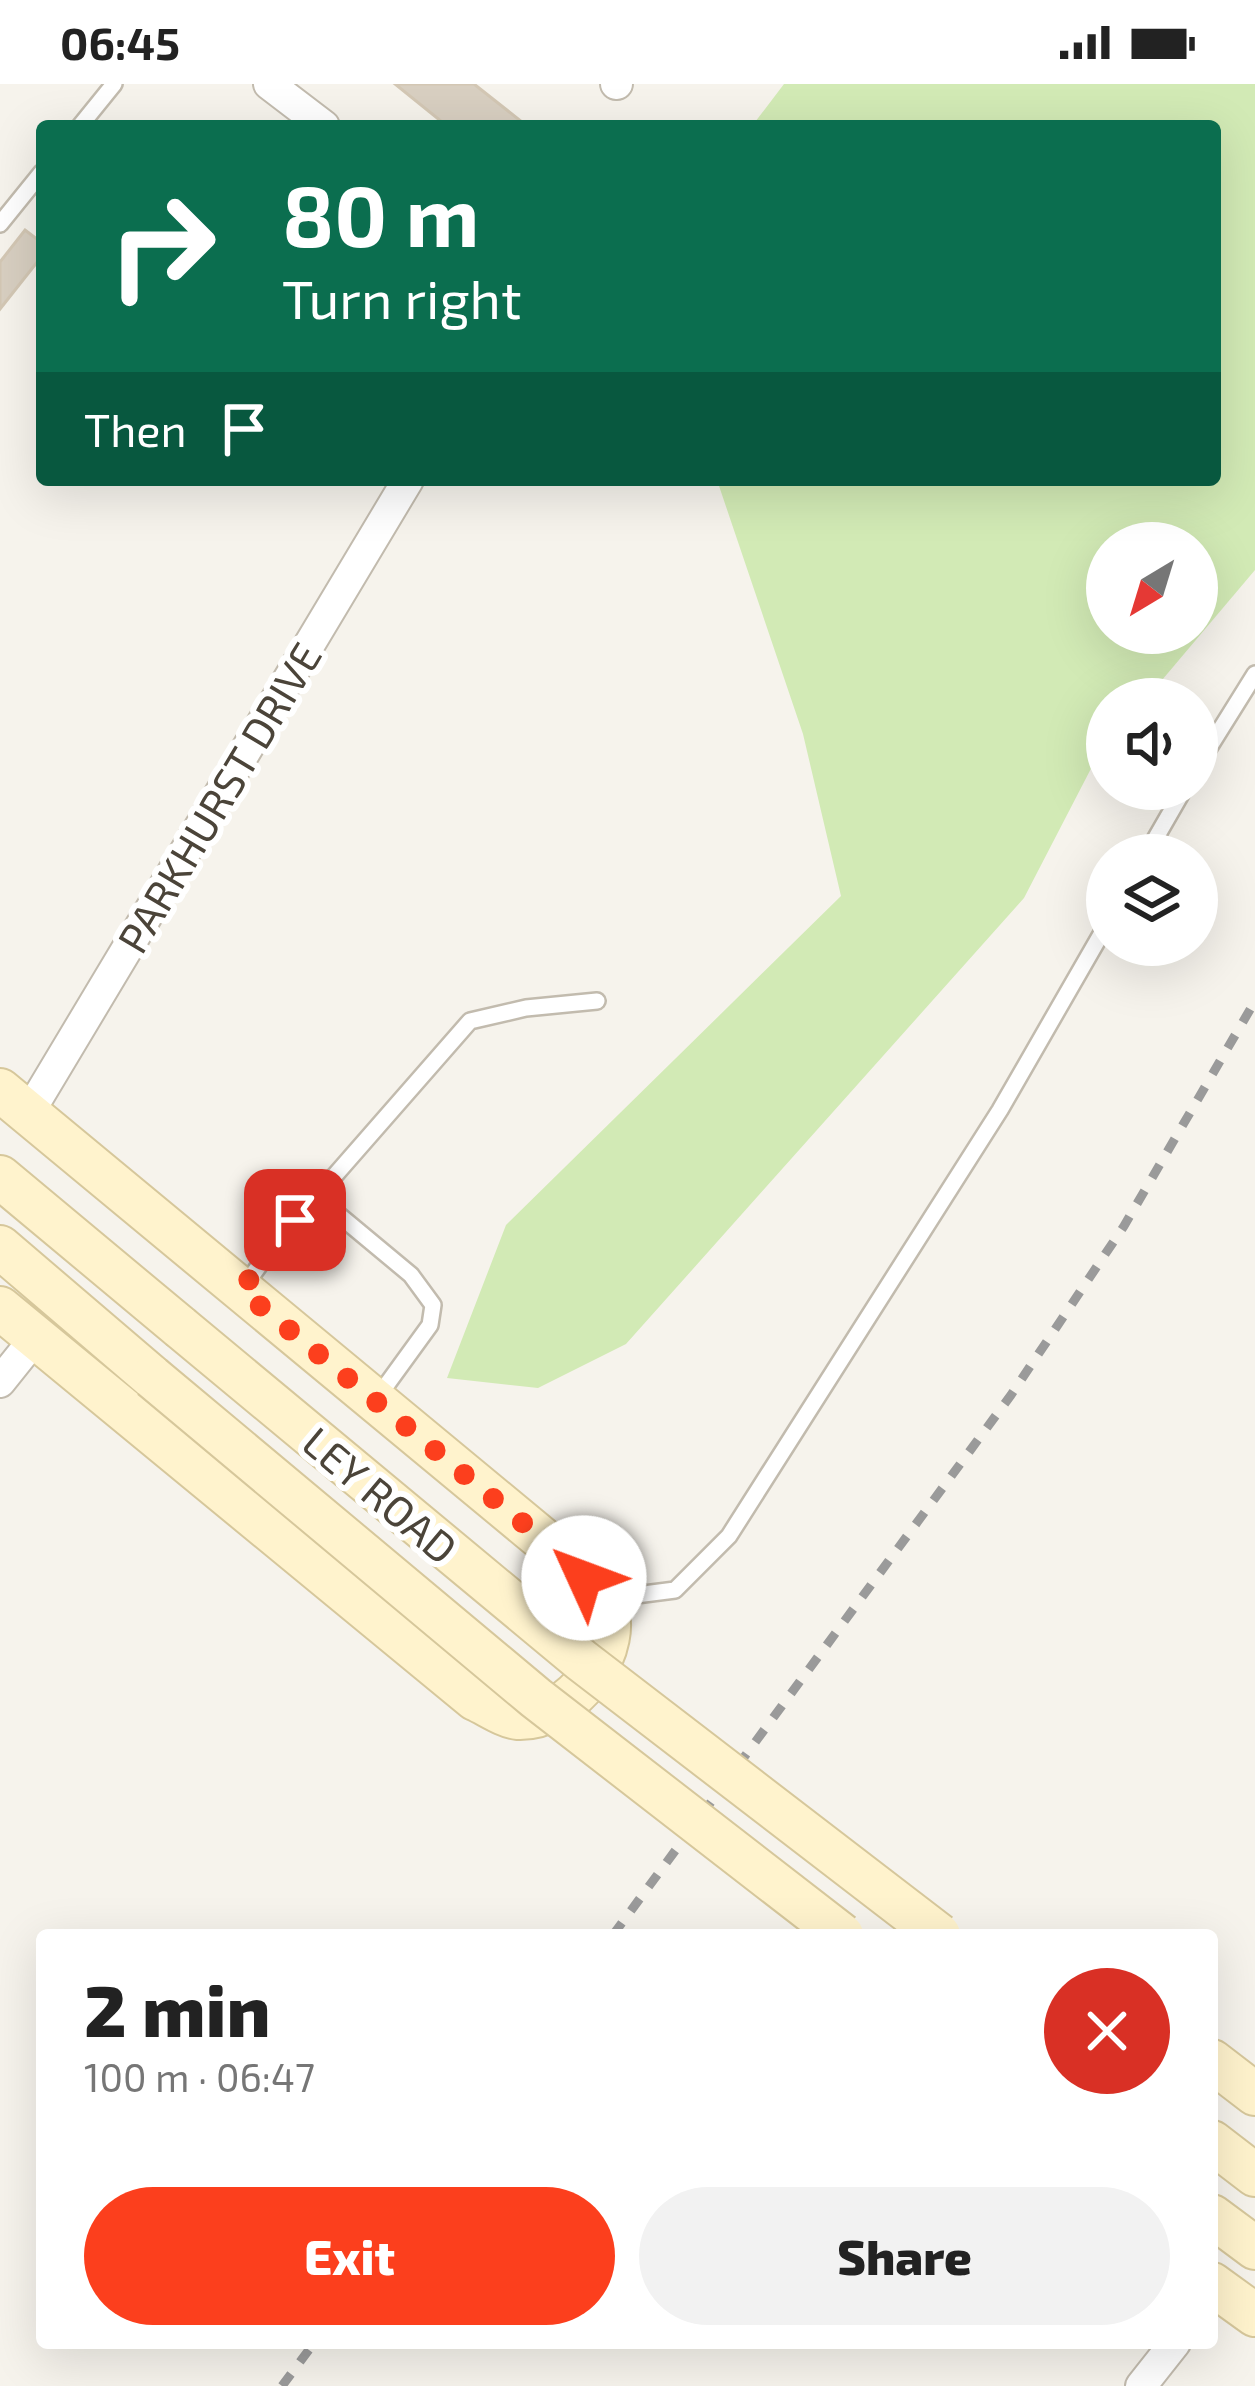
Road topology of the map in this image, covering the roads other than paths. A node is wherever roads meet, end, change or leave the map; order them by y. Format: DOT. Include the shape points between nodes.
graph roads {
  1 [pos="114,84"];
  2 [pos="269,84"];
  3 [pos="85,120"];
  4 [pos="316,120"];
  5 [pos="36,179"];
  6 [pos="0,224"];
  7 [pos="404,486"];
  8 [pos="1255,674"];
  9 [pos="1218,733"];
  10 [pos="1086,961"];
  11 [pos="597,1001"];
  12 [pos="14,1102"];
  13 [pos="0,1177"];
  14 [pos="316,1196"];
  15 [pos="0,1247"];
  16 [pos="241,1290"];
  17 [pos="0,1308"];
  18 [pos="36,1336"];
  19 [pos="0,1382"];
  20 [pos="375,1400"];
  21 [pos="603,1599"];
  22 [pos="834,1929"];
  23 [pos="931,1929"];
  24 [pos="1218,2066"];
  25 [pos="1255,2094"];
  26 [pos="1218,2147"];
  27 [pos="1255,2175"];
  28 [pos="1218,2220"];
  29 [pos="1255,2248"];
  30 [pos="1218,2292"];
  31 [pos="1255,2315"];
  32 [pos="1170,2349"];
  33 [pos="1141,2386"];
  1 -- 3 [label="lane"];
  2 -- 4 [label="street"];
  5 -- 6 [label="lane"];
  7 -- 12 [label="street, PARKHURST DRIVE"];
  8 -- 9 [label="lane"];
  10 -- 21 [label="lane" via="729,1536 675,1591"];
  11 -- 14 [label="lane" via="470,1022"];
  12 -- 16 [label="main road"];
  13 -- 23 [label="main road, LEY ROAD, bridge" via="581,1660"];
  14 -- 16 [label="lane"];
  14 -- 20 [label="lane" via="410,1275 433,1305 430,1325"];
  15 -- 22 [label="main road, LEY ROAD, bridge" via="536,1698"];
  16 -- 20 [label="main road"];
  17 -- 18 [label="main road"];
  18 -- 19 [label="street"];
  18 -- 21 [label="main road" via="475,1699 516,1718 549,1710 583,1687 610,1642"];
  20 -- 21 [label="main road"];
  24 -- 25 [label="main road"];
  26 -- 27 [label="main road"];
  28 -- 29 [label="main road"];
  30 -- 31 [label="main road"];
  32 -- 33 [label="street"];
}
